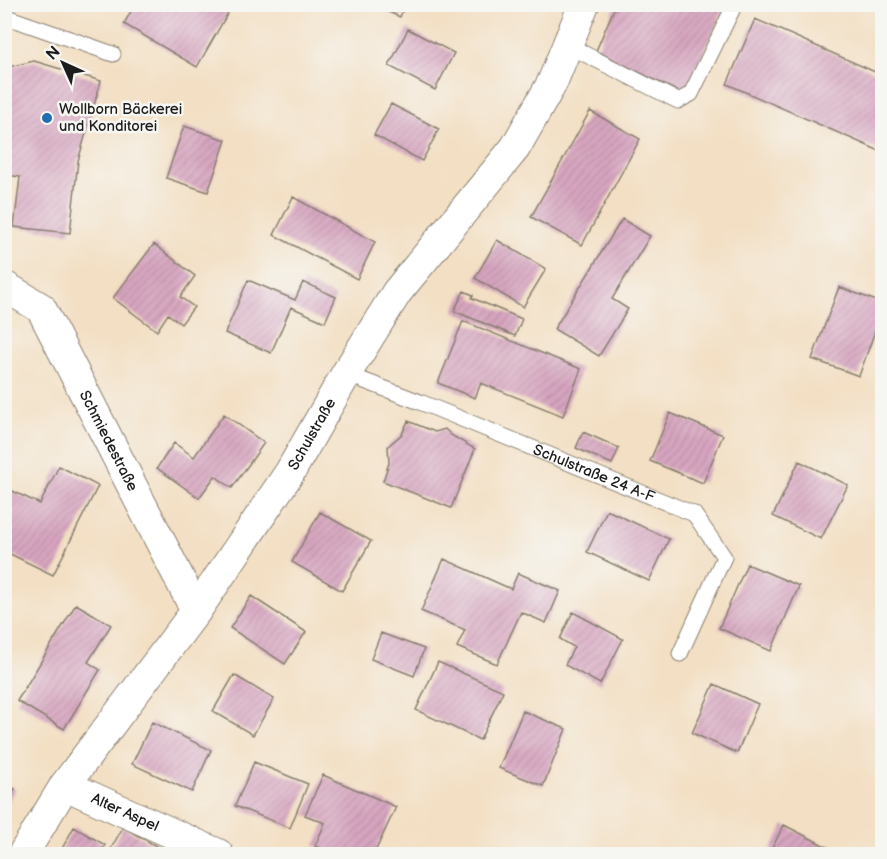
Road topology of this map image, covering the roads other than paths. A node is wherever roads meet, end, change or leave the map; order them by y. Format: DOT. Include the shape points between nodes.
graph roads {
  1 [pos="584,4"];
  2 [pos="735,4"];
  3 [pos="4,15"];
  4 [pos="567,45"];
  5 [pos="113,54"];
  6 [pos="4,286"];
  7 [pos="346,374"];
  8 [pos="196,611"];
  9 [pos="680,654"];
  10 [pos="65,785"];
  11 [pos="23,855"];
  12 [pos="218,855"];
  1 -- 4 [label="street, Schulstraße"];
  2 -- 4 [label="lane" via="691,94 678,101"];
  3 -- 5 [label="lane"];
  4 -- 7 [label="street, Schulstraße" via="552,83 515,148 397,292"];
  6 -- 8 [label="street, Schmiedestraße" via="41,308"];
  7 -- 8 [label="street, Schulstraße" via="290,472"];
  7 -- 9 [label="lane, Schulstraße 24 A-F" via="694,514 724,557"];
  8 -- 10 [label="street, Schulstraße"];
  10 -- 11 [label="street, Schulstraße"];
  10 -- 12 [label="street, Alter Aspel"];
}
